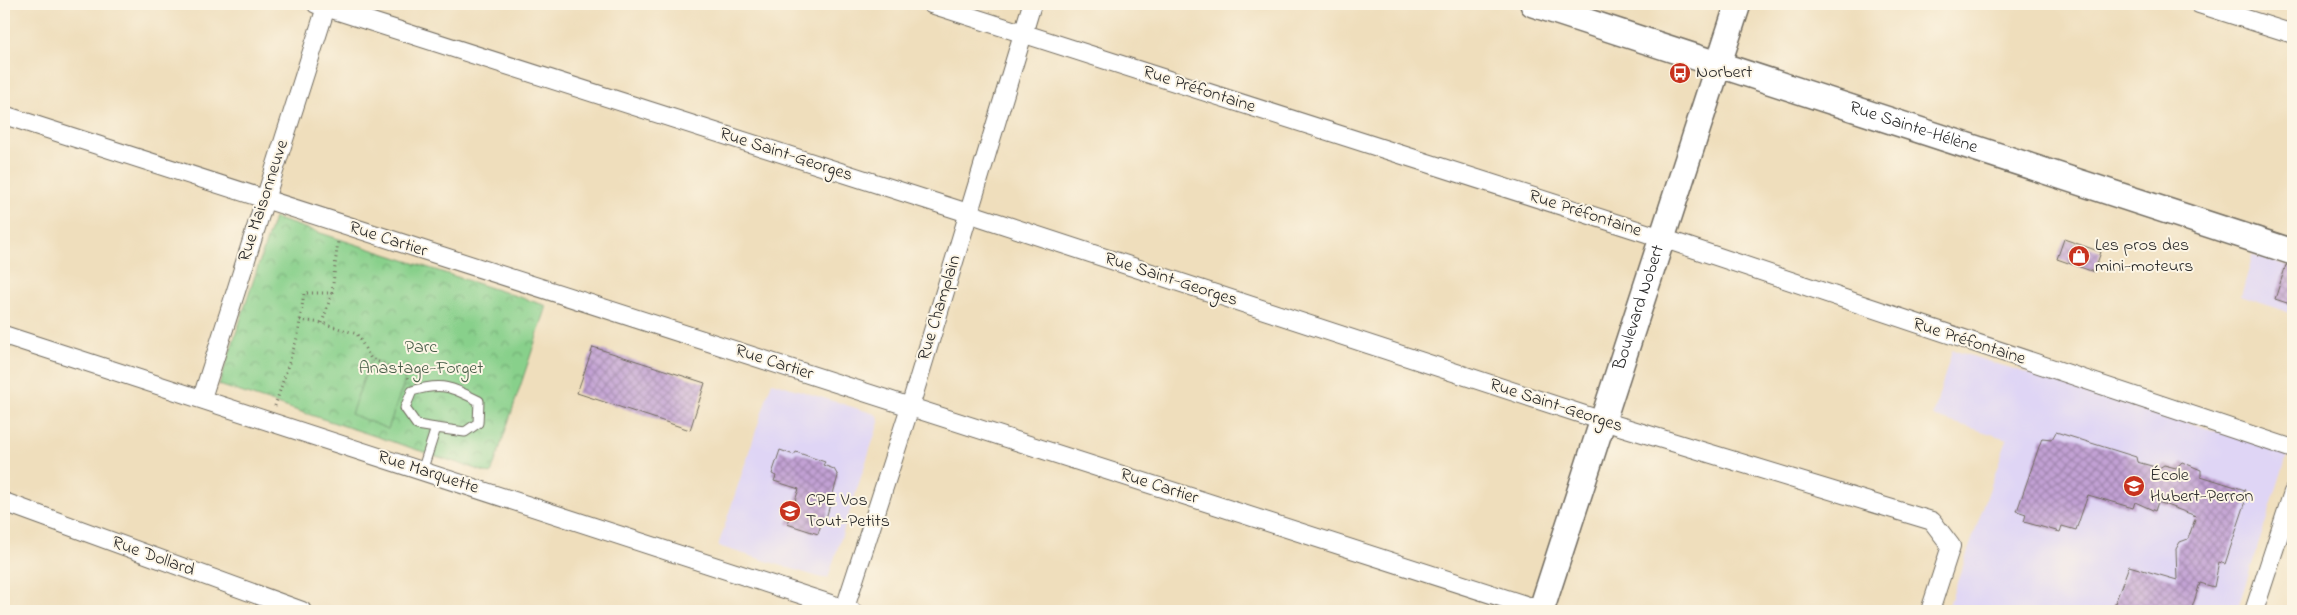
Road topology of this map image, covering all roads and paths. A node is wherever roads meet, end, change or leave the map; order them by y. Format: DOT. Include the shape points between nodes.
graph roads {
  1 [pos="931,4"];
  2 [pos="1032,4"];
  3 [pos="1533,4"];
  4 [pos="1738,4"];
  5 [pos="2199,4"];
  6 [pos="323,5"];
  7 [pos="1022,33"];
  8 [pos="2293,34"];
  9 [pos="1718,64"];
  10 [pos="4,115"];
  11 [pos="265,200"];
  12 [pos="968,213"];
  13 [pos="340,224"];
  14 [pos="1662,238"];
  15 [pos="2293,252"];
  16 [pos="332,293"];
  17 [pos="300,320"];
  18 [pos="322,323"];
  19 [pos="4,335"];
  20 [pos="412,391"];
  21 [pos="202,398"];
  22 [pos="910,407"];
  23 [pos="270,421"];
  24 [pos="1603,421"];
  25 [pos="436,428"];
  26 [pos="2293,449"];
  27 [pos="422,471"];
  28 [pos="2293,492"];
  29 [pos="4,502"];
  30 [pos="847,610"];
  31 [pos="302,611"];
  32 [pos="1542,611"];
  33 [pos="1930,611"];
  34 [pos="2254,611"];
  1 -- 7 [label="street, Rue Préfontaine"];
  2 -- 7 [label="street, Rue Champlain"];
  3 -- 9 [label="street, Rue Sainte-Hélène"];
  4 -- 9 [label="street, Boulevard Nobert"];
  5 -- 8 [label="street"];
  6 -- 11 [label="street, Rue Maisonneuve"];
  6 -- 12 [label="street, Rue Saint-Georges"];
  7 -- 12 [label="street, Rue Champlain"];
  7 -- 14 [label="street, Rue Préfontaine"];
  9 -- 14 [label="street, Boulevard Nobert"];
  9 -- 15 [label="street, Rue Sainte-Hélène"];
  10 -- 11 [label="street, Rue Cartier"];
  11 -- 13 [label="street, Rue Cartier"];
  11 -- 21 [label="street, Rue Maisonneuve"];
  12 -- 22 [label="street, Rue Champlain"];
  12 -- 24 [label="street, Rue Saint-Georges"];
  13 -- 16 [label="path"];
  13 -- 22 [label="street, Rue Cartier"];
  14 -- 24 [label="street, Boulevard Nobert"];
  14 -- 26 [label="street, Rue Préfontaine"];
  16 -- 17 [label="path" via="304,293"];
  16 -- 18 [label="path"];
  17 -- 18 [label="path"];
  17 -- 23 [label="path"];
  18 -- 20 [label="path" via="357,334 371,360 407,374"];
  19 -- 21 [label="street, Rue Marquette"];
  20 -- 25 [label="lane" via="405,408 417,424"];
  20 -- 25 [label="lane" via="434,385 458,390 479,401 478,423 465,432"];
  21 -- 23 [label="street, Rue Marquette"];
  22 -- 30 [label="street, Rue Champlain"];
  22 -- 32 [label="street, Rue Cartier"];
  23 -- 27 [label="street, Rue Marquette"];
  24 -- 32 [label="street, Boulevard Nobert"];
  24 -- 33 [label="street, Rue Saint-Georges" via="1932,521 1951,546"];
  25 -- 27 [label="lane"];
  27 -- 30 [label="street, Rue Marquette"];
  28 -- 34 [label="street"];
  29 -- 31 [label="street, Rue Dollard"];
}
